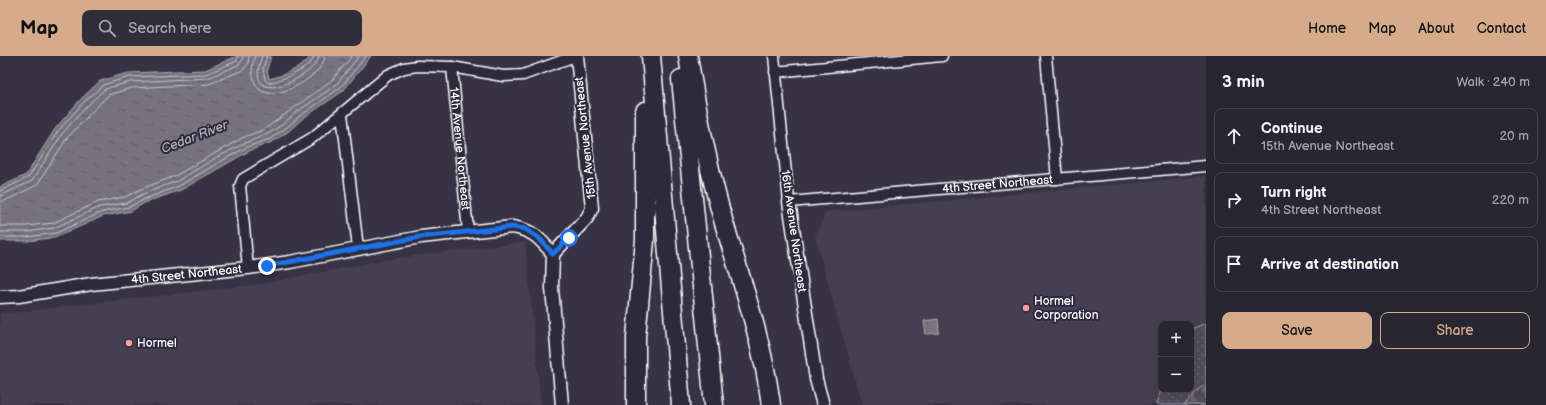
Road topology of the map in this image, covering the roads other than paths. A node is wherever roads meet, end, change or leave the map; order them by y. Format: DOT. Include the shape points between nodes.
graph roads {
  1 [pos="576,56"];
  2 [pos="645,56"];
  3 [pos="651,56"];
  4 [pos="679,56"];
  5 [pos="688,56"];
  6 [pos="774,56"];
  7 [pos="942,56"];
  8 [pos="1046,56"];
  9 [pos="452,67"];
  10 [pos="775,72"];
  11 [pos="342,114"];
  12 [pos="1206,166"];
  13 [pos="1057,179"];
  14 [pos="789,202"];
  15 [pos="468,231"];
  16 [pos="358,248"];
  17 [pos="553,254"];
  18 [pos="248,268"];
  19 [pos="0,297"];
  20 [pos="562,405"];
  21 [pos="636,405"];
  22 [pos="681,405"];
  23 [pos="714,405"];
  24 [pos="771,405"];
  25 [pos="823,405"];
  1 -- 9 [label="street" via="523,75 503,76"];
  1 -- 17 [label="street, 15th Avenue Northeast" via="592,208 587,218"];
  2 -- 21 [label="highway" via="645,217 636,337"];
  3 -- 22 [label="highway"];
  4 -- 23 [label="highway"];
  5 -- 24 [label="highway" via="708,163 752,312 765,365"];
  6 -- 10 [label="street, 16th Avenue Northeast"];
  7 -- 10 [label="street"];
  8 -- 13 [label="street"];
  9 -- 11 [label="street" via="417,66 399,70 388,75"];
  9 -- 15 [label="street, 14th Avenue Northeast"];
  10 -- 14 [label="street, 16th Avenue Northeast"];
  11 -- 16 [label="street"];
  11 -- 18 [label="street" via="312,138 243,180 240,186"];
  12 -- 13 [label="street, 4th Street Northeast"];
  13 -- 14 [label="street, 4th Street Northeast"];
  14 -- 25 [label="street, 16th Avenue Northeast" via="816,384"];
  15 -- 16 [label="street, 4th Street Northeast"];
  15 -- 17 [label="street, 4th Street Northeast" via="512,227 525,229 539,238"];
  16 -- 18 [label="street, 4th Street Northeast"];
  17 -- 20 [label="street" via="552,288"];
  18 -- 19 [label="street, 4th Street Northeast" via="91,284"];
}
